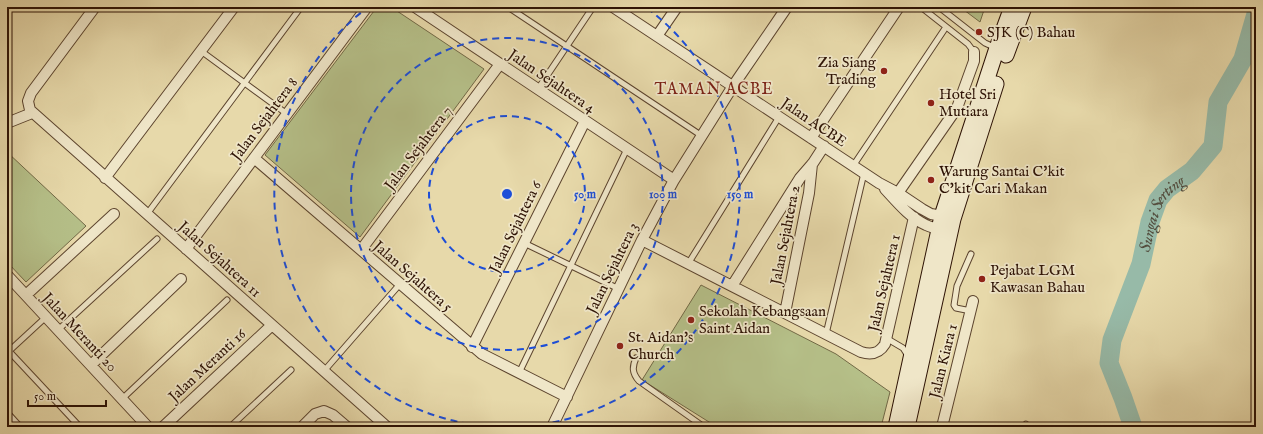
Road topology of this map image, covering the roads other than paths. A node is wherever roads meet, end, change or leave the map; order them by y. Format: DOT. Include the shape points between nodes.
graph roads {
  1 [pos="95,7"];
  2 [pos="234,7"];
  3 [pos="301,7"];
  4 [pos="367,7"];
  5 [pos="415,7"];
  6 [pos="508,7"];
  7 [pos="593,7"];
  8 [pos="613,7"];
  9 [pos="677,7"];
  10 [pos="787,7"];
  11 [pos="899,7"];
  12 [pos="921,7"];
  13 [pos="939,7"];
  14 [pos="1012,7"];
  15 [pos="1024,7"];
  16 [pos="946,27"];
  17 [pos="658,36"];
  18 [pos="567,46"];
  19 [pos="1002,50"];
  20 [pos="201,51"];
  21 [pos="974,52"];
  22 [pos="500,64"];
  23 [pos="244,83"];
  24 [pos="733,86"];
  25 [pos="538,89"];
  26 [pos="32,113"];
  27 [pos="287,114"];
  28 [pos="779,117"];
  29 [pos="585,121"];
  30 [pos="7,123"];
  31 [pos="702,136"];
  32 [pos="812,138"];
  33 [pos="824,146"];
  34 [pos="627,149"];
  35 [pos="254,158"];
  36 [pos="812,163"];
  37 [pos="853,166"];
  38 [pos="864,173"];
  39 [pos="105,178"];
  40 [pos="674,180"];
  41 [pos="879,183"];
  42 [pos="898,193"];
  43 [pos="114,214"];
  44 [pos="147,214"];
  45 [pos="914,217"];
  46 [pos="947,224"];
  47 [pos="157,239"];
  48 [pos="642,240"];
  49 [pos="524,243"];
  50 [pos="186,249"];
  51 [pos="361,250"];
  52 [pos="971,254"];
  53 [pos="688,264"];
  54 [pos="571,265"];
  55 [pos="7,275"];
  56 [pos="182,279"];
  57 [pos="400,284"];
  58 [pos="732,286"];
  59 [pos="619,288"];
  60 [pos="26,295"];
  61 [pos="228,300"];
  62 [pos="972,306"];
  63 [pos="785,313"];
  64 [pos="46,317"];
  65 [pos="272,325"];
  66 [pos="58,330"];
  67 [pos="826,334"];
  68 [pos="886,338"];
  69 [pos="472,347"];
  70 [pos="8,351"];
  71 [pos="636,358"];
  72 [pos="911,360"];
  73 [pos="91,365"];
  74 [pos="292,370"];
  75 [pos="324,371"];
  76 [pos="519,373"];
  77 [pos="567,396"];
  78 [pos="122,399"];
  79 [pos="7,416"];
  80 [pos="17,427"];
  81 [pos="80,427"];
  82 [pos="148,427"];
  83 [pos="163,427"];
  84 [pos="230,427"];
  85 [pos="302,427"];
  86 [pos="347,427"];
  87 [pos="387,427"];
  88 [pos="552,427"];
  89 [pos="704,427"];
  90 [pos="896,427"];
  91 [pos="907,427"];
  92 [pos="942,427"];
  1 -- 26 [label="street" via="31,93 28,106"];
  2 -- 20 [label="street"];
  3 -- 23 [label="lane"];
  4 -- 27 [label="street, Jalan Sejahtera 8"];
  5 -- 22 [label="street, Jalan Sejahtera 4"];
  6 -- 18 [label="lane"];
  7 -- 18 [label="lane"];
  8 -- 17 [label="street, Jalan ACBE"];
  9 -- 17 [label="street"];
  10 -- 24 [label="street, Jalan Sejahtera 3"];
  11 -- 32 [label="street"];
  12 -- 16 [label="lane"];
  13 -- 19 [label="lane" via="984,43"];
  14 -- 19 [label="main road"];
  15 -- 19 [label="main road"];
  16 -- 21 [label="lane"];
  16 -- 37 [label="lane"];
  17 -- 24 [label="street, Jalan ACBE"];
  18 -- 25 [label="lane"];
  18 -- 31 [label="lane"];
  19 -- 46 [label="main road"];
  20 -- 23 [label="lane"];
  20 -- 39 [label="street"];
  21 -- 42 [label="street" via="974,61 957,108"];
  22 -- 25 [label="street, Jalan Sejahtera 4"];
  22 -- 51 [label="street, Jalan Sejahtera 7"];
  23 -- 27 [label="lane"];
  23 -- 44 [label="lane"];
  24 -- 28 [label="street, Jalan ACBE"];
  24 -- 31 [label="street, Jalan Sejahtera 3"];
  25 -- 29 [label="street, Jalan Sejahtera 4"];
  26 -- 30 [label="street"];
  26 -- 39 [label="street, Jalan Sejahtera 11"];
  27 -- 35 [label="street, Jalan Sejahtera 8"];
  28 -- 32 [label="street, Jalan ACBE"];
  28 -- 53 [label="lane"];
  29 -- 34 [label="street, Jalan Sejahtera 4"];
  29 -- 49 [label="street, Jalan Sejahtera 6"];
  31 -- 40 [label="street, Jalan Sejahtera 3"];
  32 -- 33 [label="street, Jalan ACBE"];
  33 -- 36 [label="street, Jalan Sejahtera 2"];
  33 -- 37 [label="street, Jalan ACBE"];
  34 -- 40 [label="street, Jalan Sejahtera 4"];
  34 -- 54 [label="lane"];
  35 -- 50 [label="street, Jalan Sejahtera 8"];
  35 -- 51 [label="street, Jalan Sejahtera 5"];
  36 -- 58 [label="street, Jalan Sejahtera 2"];
  36 -- 63 [label="street, Jalan Sejahtera 2" via="809,193"];
  37 -- 38 [label="street, Jalan ACBE"];
  38 -- 41 [label="street, Jalan ACBE"];
  38 -- 67 [label="lane"];
  39 -- 44 [label="street, Jalan Sejahtera 11"];
  40 -- 48 [label="street, Jalan Sejahtera 3"];
  41 -- 42 [label="street, Jalan ACBE"];
  41 -- 45 [label="street, Jalan ACBE"];
  42 -- 46 [label="street, Jalan ACBE"];
  43 -- 60 [label="street"];
  44 -- 50 [label="street, Jalan Sejahtera 11"];
  45 -- 46 [label="street, Jalan ACBE" via="928,226"];
  45 -- 68 [label="street, Jalan Sejahtera 1"];
  46 -- 72 [label="main road"];
  46 -- 91 [label="main road"];
  47 -- 66 [label="lane"];
  48 -- 53 [label="street"];
  48 -- 59 [label="street, Jalan Sejahtera 3"];
  49 -- 54 [label="lane"];
  49 -- 69 [label="street, Jalan Sejahtera 6"];
  50 -- 65 [label="street, Jalan Sejahtera 11"];
  51 -- 57 [label="street, Jalan Sejahtera 5"];
  52 -- 62 [label="lane" via="957,286 954,303 956,308"];
  53 -- 58 [label="street"];
  54 -- 59 [label="lane"];
  54 -- 76 [label="lane"];
  55 -- 60 [label="street, Jalan Meranti 20"];
  56 -- 73 [label="street"];
  57 -- 69 [label="street, Jalan Sejahtera 5"];
  57 -- 75 [label="lane"];
  58 -- 63 [label="street"];
  59 -- 77 [label="street, Jalan Sejahtera 3"];
  60 -- 64 [label="street, Jalan Meranti 20"];
  61 -- 78 [label="lane"];
  62 -- 92 [label="street, Jalan Kiara 1"];
  63 -- 67 [label="street"];
  64 -- 66 [label="street, Jalan Meranti 20"];
  64 -- 70 [label="lane"];
  65 -- 75 [label="street, Jalan Sejahtera 11"];
  65 -- 83 [label="street, Jalan Meranti 16"];
  66 -- 73 [label="street, Jalan Meranti 20"];
  67 -- 68 [label="street, Jalan Sejahtera 1" via="861,352 872,354 883,347"];
  68 -- 72 [label="lane" via="903,348"];
  69 -- 76 [label="street, Jalan Sejahtera 5" via="493,361"];
  70 -- 81 [label="lane"];
  71 -- 89 [label="lane" via="633,373 639,381"];
  72 -- 90 [label="main road"];
  73 -- 78 [label="street, Jalan Meranti 20"];
  74 -- 84 [label="lane"];
  75 -- 87 [label="street, Jalan Sejahtera 11"];
  76 -- 77 [label="street, Jalan Sejahtera 5"];
  77 -- 88 [label="street, Jalan Sejahtera 3"];
  78 -- 82 [label="street, Jalan Meranti 20"];
  79 -- 80 [label="street"];
  85 -- 86 [label="street" via="315,414 324,411"];
}
